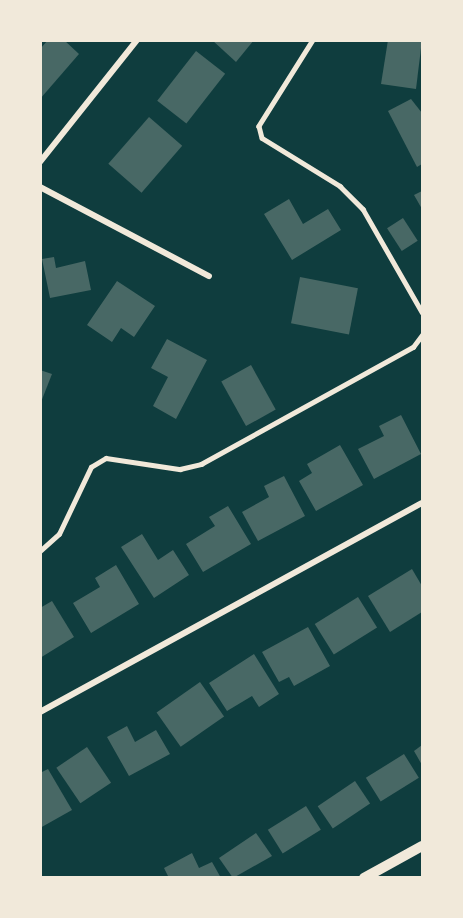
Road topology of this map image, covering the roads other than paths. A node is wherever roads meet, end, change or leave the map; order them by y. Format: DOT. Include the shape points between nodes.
graph roads {
  1 [pos="137,40"];
  2 [pos="313,40"];
  3 [pos="40,162"];
  4 [pos="40,188"];
  5 [pos="209,276"];
  6 [pos="423,312"];
  7 [pos="423,335"];
  8 [pos="423,503"];
  9 [pos="40,551"];
  10 [pos="40,712"];
  11 [pos="423,846"];
  12 [pos="364,878"];
  1 -- 3 [label="street"];
  2 -- 6 [label="lane" via="259,126 262,138 340,186 363,209"];
  4 -- 5 [label="street"];
  7 -- 9 [label="lane" via="413,347 201,464 180,469 106,458 91,467 59,534"];
  8 -- 10 [label="street"];
  11 -- 12 [label="street"];
}
